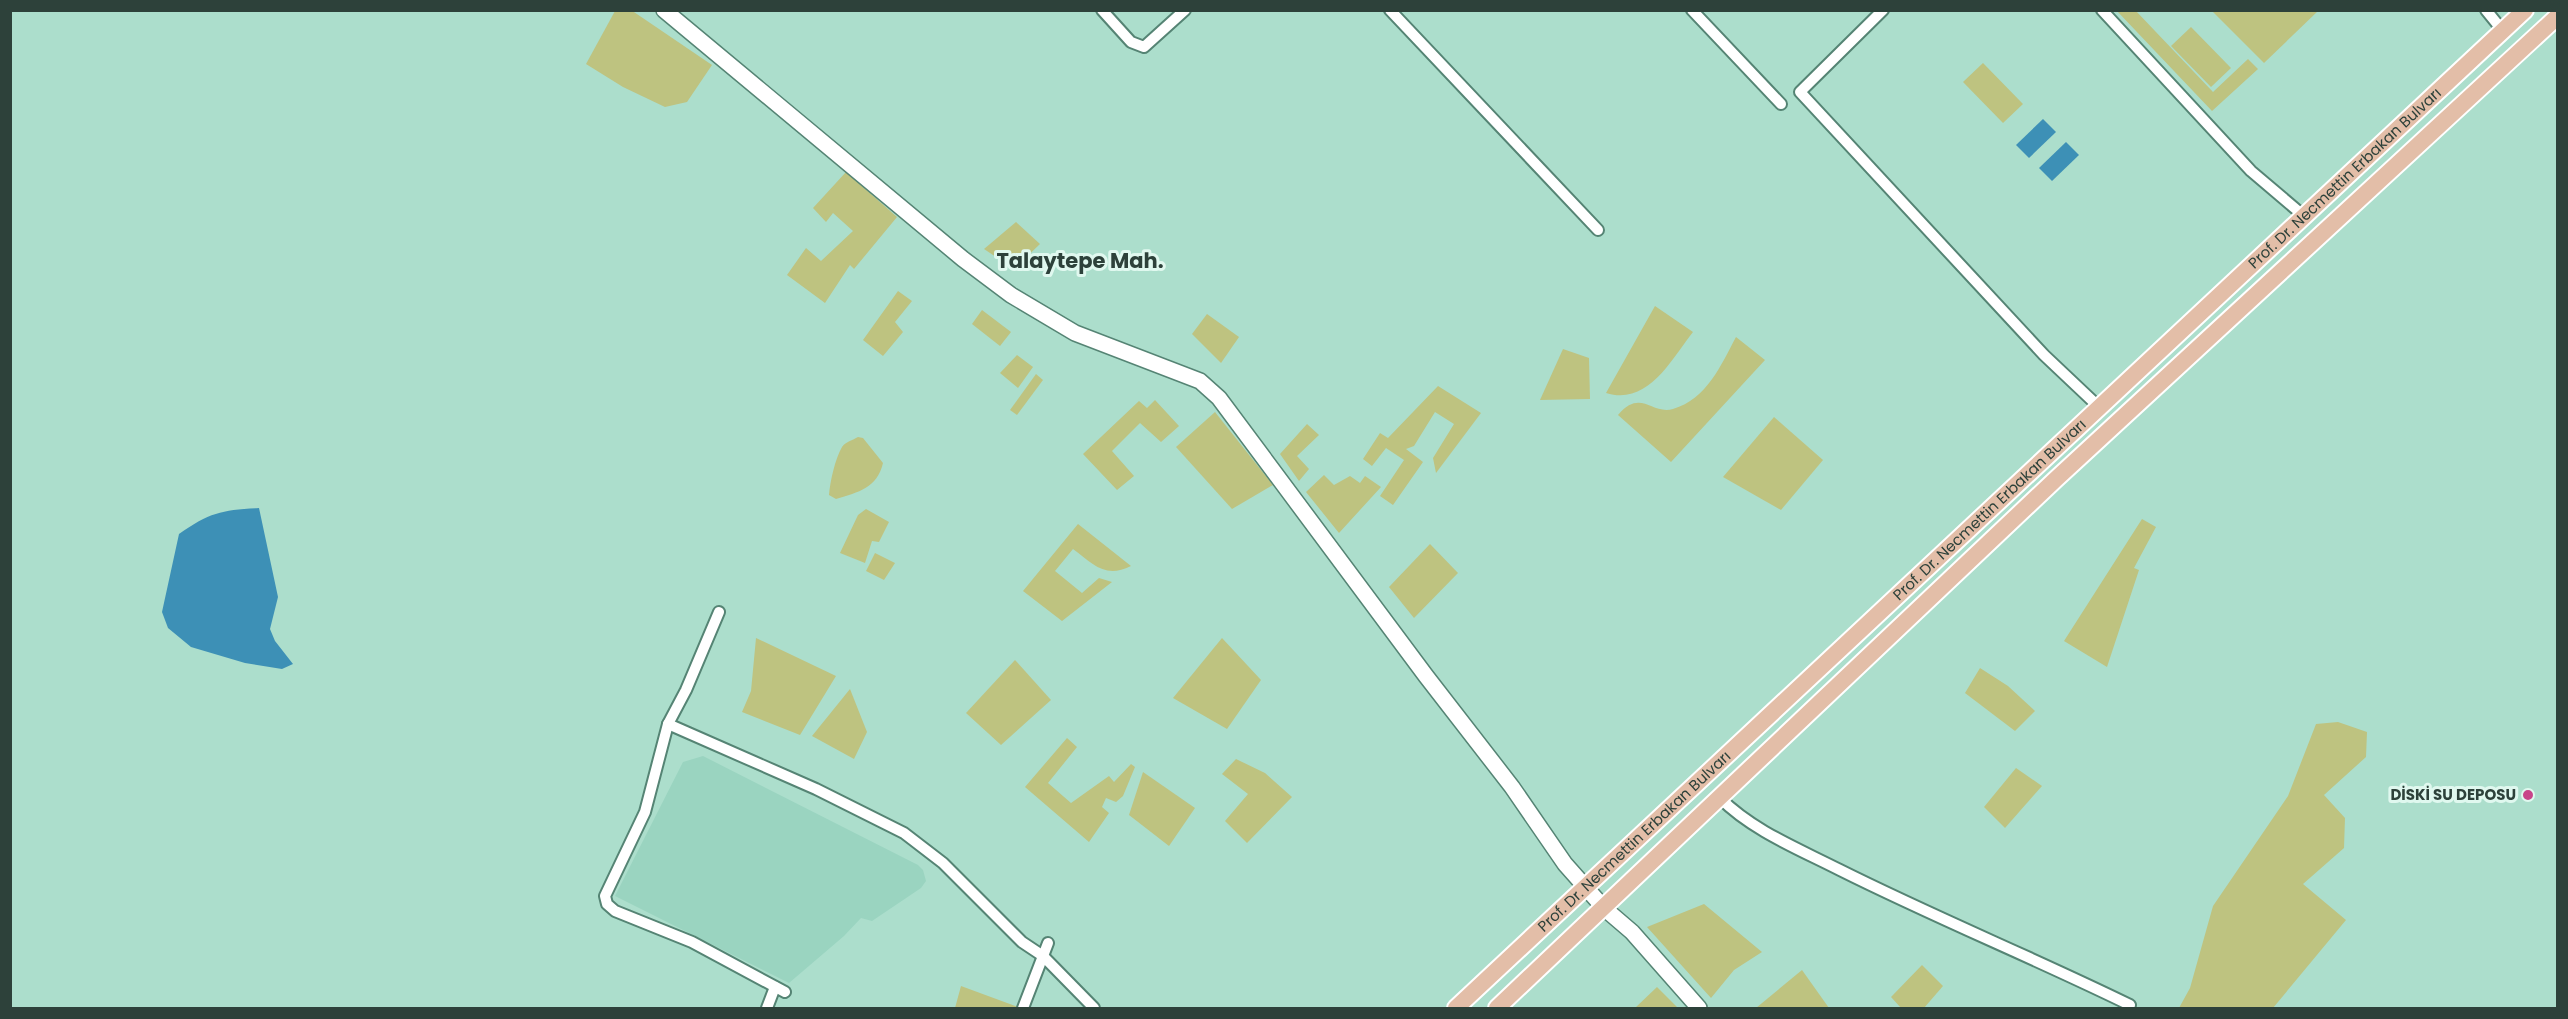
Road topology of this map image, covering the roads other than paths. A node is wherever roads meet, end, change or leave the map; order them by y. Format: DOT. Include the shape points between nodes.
graph roads {
  1 [pos="664,10"];
  2 [pos="1102,10"];
  3 [pos="1185,10"];
  4 [pos="1389,10"];
  5 [pos="1692,10"];
  6 [pos="1883,10"];
  7 [pos="2102,10"];
  8 [pos="2486,10"];
  9 [pos="2525,10"];
  10 [pos="2558,16"];
  11 [pos="2503,31"];
  12 [pos="1781,104"];
  13 [pos="2304,216"];
  14 [pos="1598,230"];
  15 [pos="2099,407"];
  16 [pos="719,612"];
  17 [pos="668,724"];
  18 [pos="1720,798"];
  19 [pos="1585,888"];
  20 [pos="1604,908"];
  21 [pos="1048,943"];
  22 [pos="1043,956"];
  23 [pos="2130,1005"];
  24 [pos="767,1008"];
  25 [pos="1023,1008"];
  26 [pos="1094,1008"];
  27 [pos="1456,1008"];
  28 [pos="1497,1008"];
  29 [pos="1699,1008"];
  1 -- 19 [label="street" via="1011,295 1076,333 1200,381 1219,398"];
  2 -- 3 [label="street" via="1131,42 1144,47"];
  4 -- 14 [label="street"];
  5 -- 12 [label="street"];
  6 -- 15 [label="street" via="1800,93 2044,355"];
  7 -- 13 [label="street" via="2252,171"];
  8 -- 11 [label="street"];
  9 -- 11 [label="main road, Prof. Dr. Necmettin Erbakan Bulvarı"];
  10 -- 18 [label="main road, Prof. Dr. Necmettin Erbakan Bulvarı" via="2056,479"];
  11 -- 13 [label="main road, Prof. Dr. Necmettin Erbakan Bulvarı"];
  13 -- 15 [label="main road, Prof. Dr. Necmettin Erbakan Bulvarı"];
  15 -- 19 [label="main road, Prof. Dr. Necmettin Erbakan Bulvarı"];
  16 -- 17 [label="street"];
  17 -- 22 [label="street" via="816,789 904,833 943,863 1022,942"];
  17 -- 24 [label="street" via="645,812 605,896 607,904 615,911 692,942 780,989"];
  18 -- 20 [label="main road, Prof. Dr. Necmettin Erbakan Bulvarı"];
  18 -- 23 [label="street" via="1742,819 1854,877"];
  19 -- 20 [label="street"];
  19 -- 27 [label="main road, Prof. Dr. Necmettin Erbakan Bulvarı"];
  20 -- 28 [label="main road, Prof. Dr. Necmettin Erbakan Bulvarı"];
  20 -- 29 [label="street" via="1632,932"];
  21 -- 22 [label="street"];
  22 -- 25 [label="street"];
  22 -- 26 [label="street"];
}
